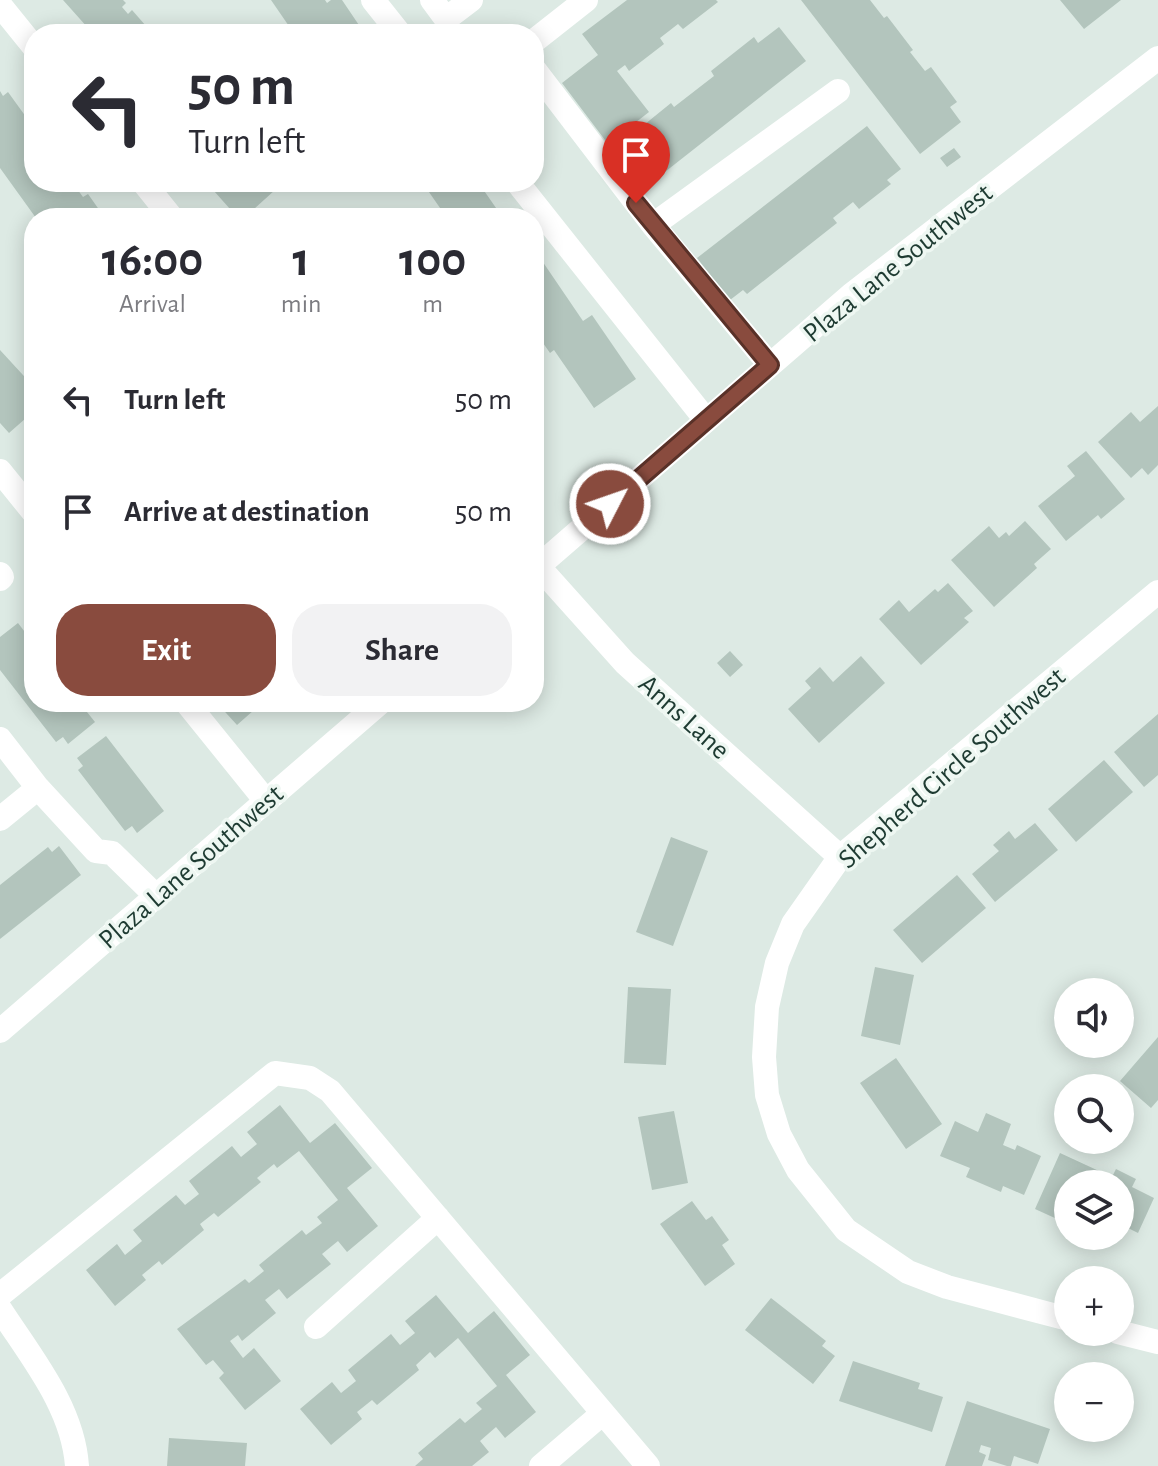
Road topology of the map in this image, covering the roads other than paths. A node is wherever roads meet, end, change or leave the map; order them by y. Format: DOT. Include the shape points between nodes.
graph roads {
  1 [pos="373,0"];
  2 [pos="432,0"];
  3 [pos="471,0"];
  4 [pos="586,0"];
  5 [pos="0,5"];
  6 [pos="392,24"];
  7 [pos="544,33"];
  8 [pos="24,35"];
  9 [pos="1158,58"];
  10 [pos="544,82"];
  11 [pos="838,91"];
  12 [pos="151,192"];
  13 [pos="525,192"];
  14 [pos="164,208"];
  15 [pos="538,208"];
  16 [pos="544,216"];
  17 [pos="653,225"];
  18 [pos="770,365"];
  19 [pos="706,420"];
  20 [pos="0,471"];
  21 [pos="24,501"];
  22 [pos="544,561"];
  23 [pos="544,577"];
  24 [pos="1158,592"];
  25 [pos="194,712"];
  26 [pos="369,712"];
  27 [pos="0,739"];
  28 [pos="38,788"];
  29 [pos="266,801"];
  30 [pos="0,819"];
  31 [pos="840,857"];
  32 [pos="156,896"];
  33 [pos="0,1031"];
  34 [pos="438,1218"];
  35 [pos="0,1295"];
  36 [pos="0,1309"];
  37 [pos="1054,1315"];
  38 [pos="316,1327"];
  39 [pos="1134,1336"];
  40 [pos="1158,1342"];
  41 [pos="603,1413"];
  42 [pos="77,1466"];
  43 [pos="541,1466"];
  44 [pos="648,1466"];
  1 -- 6 [label="street"];
  2 -- 3 [label="street" via="446,19"];
  4 -- 7 [label="street"];
  5 -- 8 [label="street"];
  9 -- 18 [label="street, Plaza Lane Southwest" via="851,295"];
  10 -- 17 [label="street"];
  11 -- 17 [label="street"];
  12 -- 14 [label="street"];
  13 -- 15 [label="street"];
  16 -- 19 [label="street"];
  17 -- 18 [label="street"];
  18 -- 19 [label="street, Plaza Lane Southwest"];
  19 -- 22 [label="street, Plaza Lane Southwest"];
  20 -- 21 [label="street"];
  23 -- 31 [label="street, Anns Lane" via="625,663"];
  24 -- 31 [label="street, Shepherd Circle Southwest"];
  25 -- 29 [label="street"];
  26 -- 29 [label="street, Plaza Lane Southwest"];
  27 -- 28 [label="street"];
  28 -- 30 [label="street"];
  28 -- 32 [label="street" via="96,851 112,853"];
  29 -- 32 [label="street, Plaza Lane Southwest"];
  31 -- 37 [label="street, Shepherd Circle Southwest" via="793,924 767,1007 767,1095 779,1134 798,1170 846,1230 908,1272"];
  32 -- 33 [label="street, Plaza Lane Southwest"];
  34 -- 35 [label="street" via="330,1091 310,1078 275,1073"];
  34 -- 38 [label="street"];
  34 -- 41 [label="street"];
  36 -- 42 [label="street" via="55,1393"];
  39 -- 40 [label="street"];
  41 -- 43 [label="street"];
  41 -- 44 [label="street"];
}
